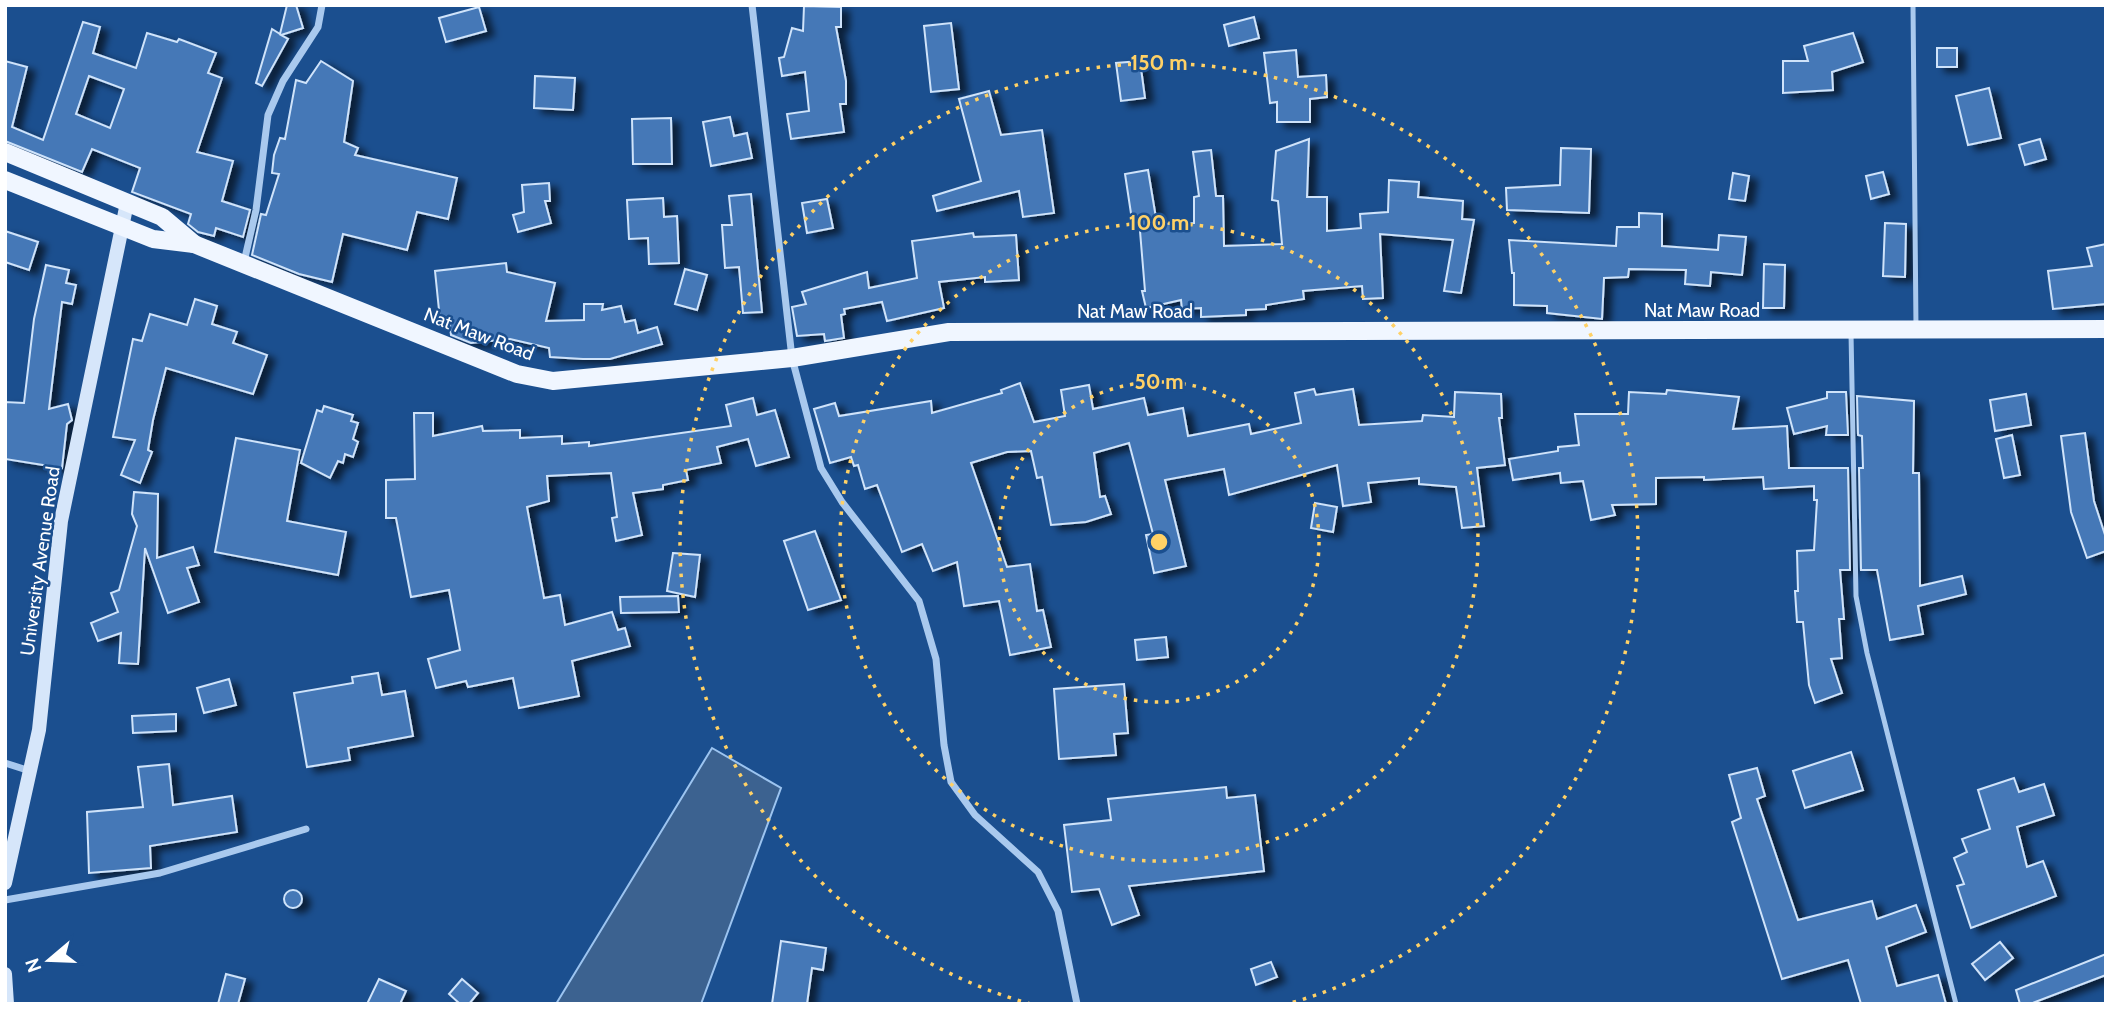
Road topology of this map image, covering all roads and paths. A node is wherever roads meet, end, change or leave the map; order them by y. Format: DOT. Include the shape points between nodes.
graph roads {
  1 [pos="322,5"];
  2 [pos="752,5"];
  3 [pos="1913,5"];
  4 [pos="5,152"];
  5 [pos="5,180"];
  6 [pos="127,203"];
  7 [pos="120,226"];
  8 [pos="194,244"];
  9 [pos="244,263"];
  10 [pos="2106,329"];
  11 [pos="1916,331"];
  12 [pos="1851,332"];
  13 [pos="792,358"];
  14 [pos="5,763"];
  15 [pos="31,771"];
  16 [pos="306,830"];
  17 [pos="5,883"];
  18 [pos="5,900"];
  19 [pos="5,974"];
  20 [pos="7,1004"];
  21 [pos="1077,1004"];
  22 [pos="1956,1004"];
  1 -- 9 [label="street" via="318,27 268,115"];
  2 -- 13 [label="street"];
  3 -- 11 [label="lane"];
  4 -- 6 [label="main road, Nat Maw Road"];
  5 -- 7 [label="main road, Nat Maw Road"];
  6 -- 7 [label="main road, University Avenue Road"];
  6 -- 8 [label="main road, Nat Maw Road" via="162,217"];
  7 -- 8 [label="main road, Nat Maw Road" via="153,239"];
  7 -- 15 [label="main road, University Avenue Road" via="61,522"];
  8 -- 9 [label="main road, Nat Maw Road"];
  9 -- 13 [label="main road, Nat Maw Road" via="517,373 553,381"];
  10 -- 11 [label="main road, Nat Maw Road"];
  11 -- 12 [label="main road, Nat Maw Road"];
  12 -- 13 [label="main road, Nat Maw Road" via="949,332"];
  12 -- 22 [label="lane" via="1856,596"];
  13 -- 21 [label="street" via="821,468 919,601 936,659 951,782 975,815 1038,872 1058,911"];
  14 -- 15 [label="street"];
  15 -- 17 [label="main road, University Avenue Road"];
  16 -- 18 [label="street" via="160,873"];
  19 -- 20 [label="main road"];
}
